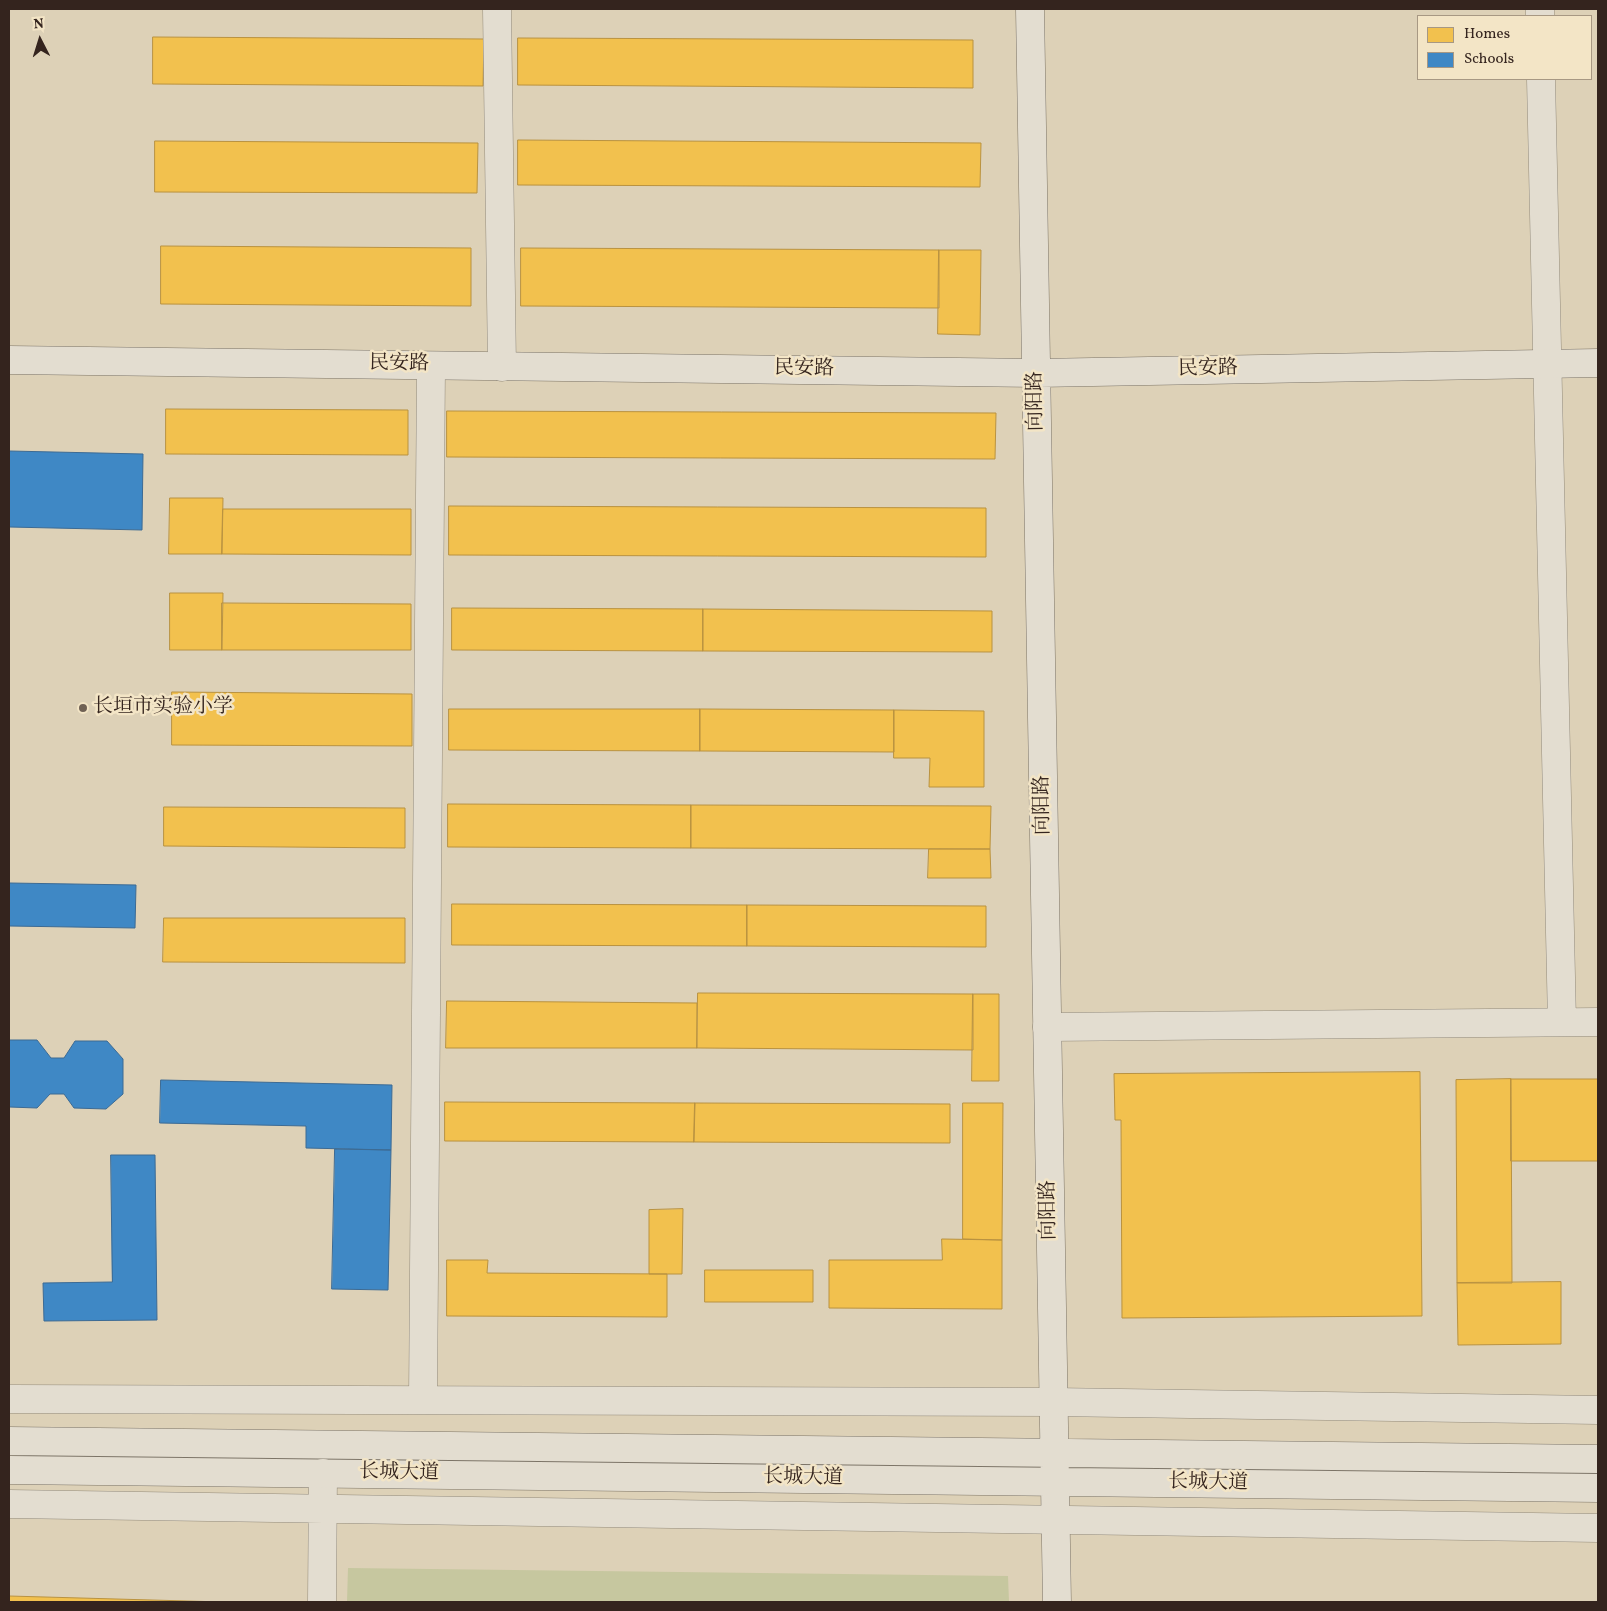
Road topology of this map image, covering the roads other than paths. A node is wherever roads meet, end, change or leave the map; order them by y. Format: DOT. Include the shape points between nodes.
graph roads {
  1 [pos="498,9"];
  2 [pos="1030,9"];
  3 [pos="1541,80"];
  4 [pos="9,360"];
  5 [pos="1598,363"];
  6 [pos="1546,364"];
  7 [pos="431,366"];
  8 [pos="502,367"];
  9 [pos="1037,373"];
  10 [pos="1562,1022"];
  11 [pos="1598,1022"];
  12 [pos="1047,1027"];
  13 [pos="9,1399"];
  14 [pos="423,1400"];
  15 [pos="1053,1402"];
  16 [pos="1598,1410"];
  17 [pos="9,1441"];
  18 [pos="1054,1453"];
  19 [pos="1598,1459"];
  20 [pos="9,1470"];
  21 [pos="323,1473"];
  22 [pos="1055,1482"];
  23 [pos="1598,1488"];
  24 [pos="9,1504"];
  25 [pos="323,1509"];
  26 [pos="1055,1520"];
  27 [pos="1598,1528"];
  28 [pos="322,1602"];
  29 [pos="1057,1602"];
  1 -- 8 [label="street"];
  2 -- 9 [label="street, 向阳路"];
  3 -- 6 [label="street"];
  4 -- 7 [label="street, 民安路"];
  5 -- 6 [label="street, 民安路"];
  6 -- 9 [label="street, 民安路"];
  6 -- 10 [label="street"];
  7 -- 8 [label="street, 民安路"];
  7 -- 14 [label="street"];
  8 -- 9 [label="street, 民安路"];
  9 -- 12 [label="street, 向阳路"];
  10 -- 11 [label="street"];
  10 -- 12 [label="street"];
  12 -- 15 [label="street, 向阳路"];
  13 -- 14 [label="street"];
  14 -- 15 [label="street"];
  15 -- 16 [label="street"];
  15 -- 18 [label="street, 向阳路"];
  17 -- 18 [label="street, 长城大道"];
  18 -- 19 [label="street, 长城大道"];
  18 -- 22 [label="street, 向阳路"];
  20 -- 21 [label="street, 长城大道"];
  21 -- 22 [label="street, 长城大道"];
  21 -- 25 [label="street"];
  22 -- 23 [label="street, 长城大道"];
  22 -- 26 [label="street, 向阳路"];
  24 -- 25 [label="street"];
  25 -- 26 [label="street"];
  25 -- 28 [label="street"];
  26 -- 27 [label="street"];
  26 -- 29 [label="street, 向阳路"];
}
